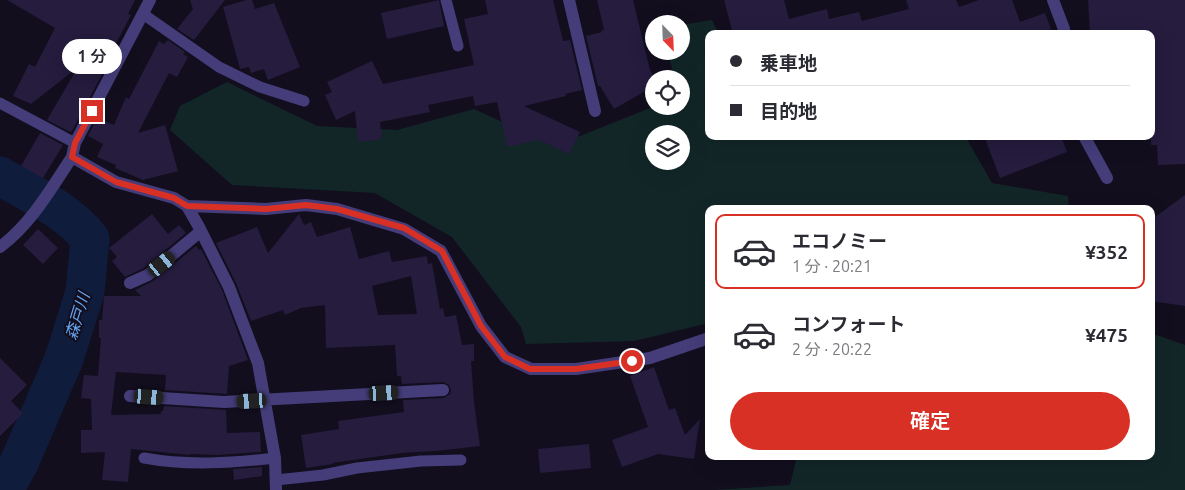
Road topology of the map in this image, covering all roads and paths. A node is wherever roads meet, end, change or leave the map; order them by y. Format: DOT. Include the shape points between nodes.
graph roads {
  1 [pos="150,0"];
  2 [pos="446,0"];
  3 [pos="569,0"];
  4 [pos="1053,0"];
  5 [pos="142,14"];
  6 [pos="1064,30"];
  7 [pos="458,46"];
  8 [pos="304,100"];
  9 [pos="0,104"];
  10 [pos="596,112"];
  11 [pos="1086,140"];
  12 [pos="75,143"];
  13 [pos="72,157"];
  14 [pos="1107,178"];
  15 [pos="187,206"];
  16 [pos="201,231"];
  17 [pos="0,246"];
  18 [pos="130,283"];
  19 [pos="705,339"];
  20 [pos="442,390"];
  21 [pos="130,396"];
  22 [pos="266,400"];
  23 [pos="144,458"];
  24 [pos="275,458"];
  25 [pos="460,460"];
  26 [pos="276,485"];
  1 -- 5 [label="street"];
  2 -- 7 [label="lane"];
  3 -- 10 [label="street"];
  4 -- 6 [label="street"];
  5 -- 8 [label="lane" via="218,68 260,87"];
  5 -- 12 [label="street"];
  9 -- 12 [label="lane"];
  11 -- 14 [label="street"];
  12 -- 13 [label="street"];
  13 -- 15 [label="street" via="116,182 174,198"];
  13 -- 17 [label="street" via="34,214"];
  15 -- 16 [label="street"];
  15 -- 19 [label="street" via="266,209 306,205 337,209 404,228 442,251 481,326 505,357 530,369 576,369 650,358"];
  16 -- 18 [label="street" via="148,275"];
  16 -- 22 [label="street" via="246,330"];
  20 -- 22 [label="street"];
  21 -- 22 [label="street" via="224,402"];
  22 -- 24 [label="street"];
  23 -- 24 [label="lane" via="222,463"];
  24 -- 26 [label="street"];
  25 -- 26 [label="lane" via="357,468"];
}
